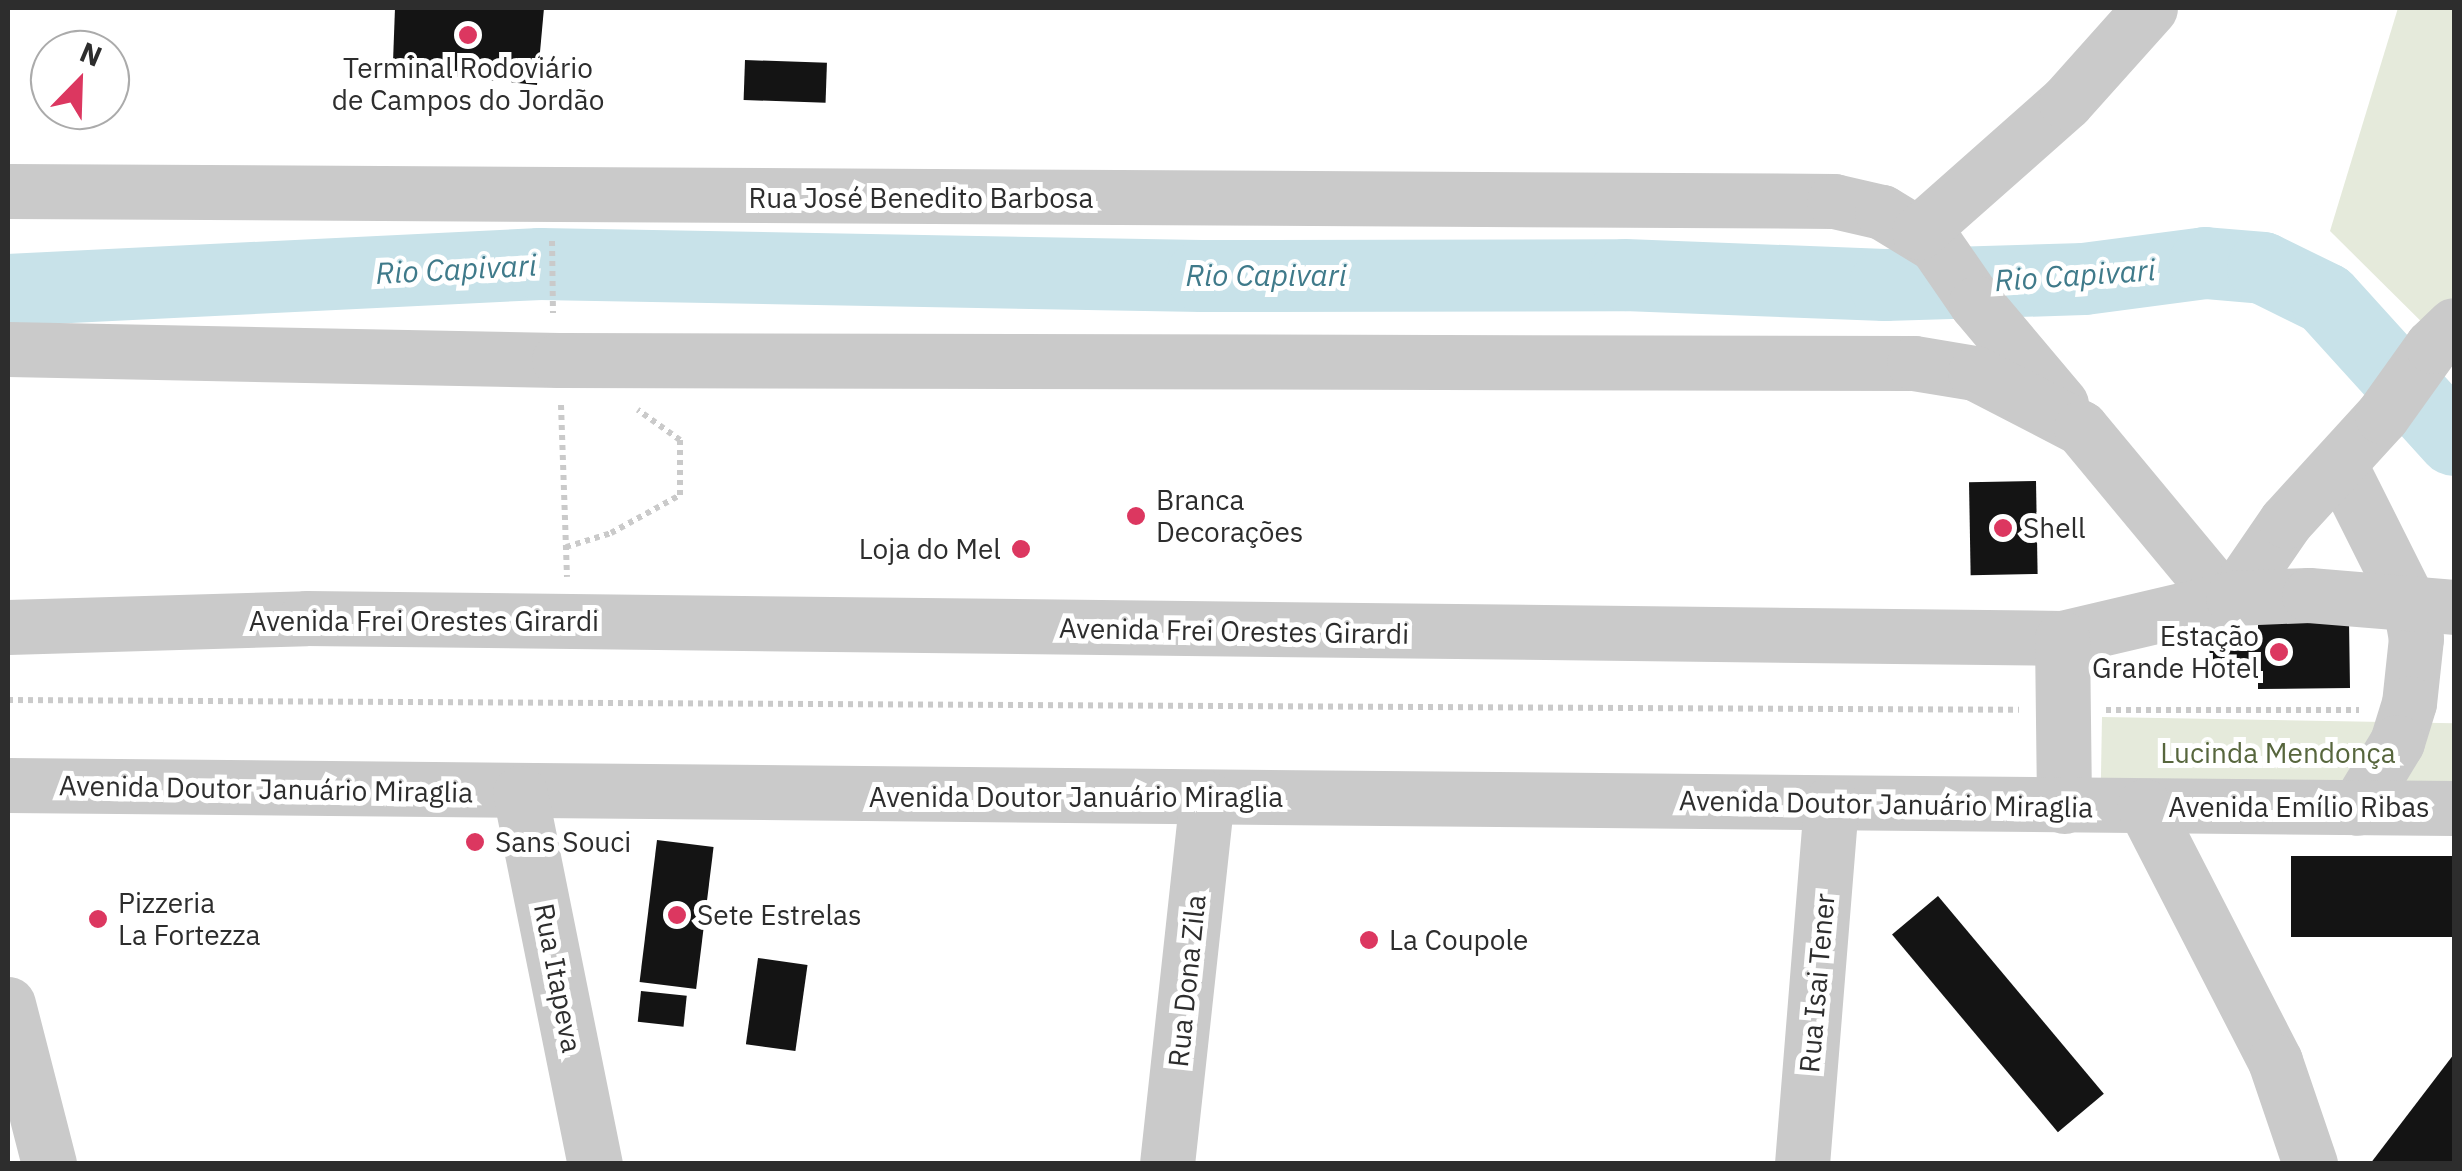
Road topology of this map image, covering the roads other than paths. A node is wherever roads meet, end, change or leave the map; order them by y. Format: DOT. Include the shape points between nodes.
graph roads {
  1 [pos="2150,8"];
  2 [pos="8,191"];
  3 [pos="1928,238"];
  4 [pos="2443,336"];
  5 [pos="8,350"];
  6 [pos="2081,428"];
  7 [pos="2340,465"];
  8 [pos="2228,598"];
  9 [pos="2432,606"];
  10 [pos="8,627"];
  11 [pos="2062,638"];
  12 [pos="8,785"];
  13 [pos="520,792"];
  14 [pos="1207,798"];
  15 [pos="1831,803"];
  16 [pos="2064,806"];
  17 [pos="2144,806"];
  18 [pos="2356,808"];
  19 [pos="2454,808"];
  20 [pos="8,1004"];
  21 [pos="49,1164"];
  22 [pos="595,1164"];
  23 [pos="1167,1164"];
  24 [pos="1802,1164"];
  25 [pos="2310,1164"];
  1 -- 3 [label="street"];
  2 -- 3 [label="street, Rua José Benedito Barbosa" via="1834,201 1882,212"];
  3 -- 6 [label="street"];
  4 -- 7 [label="street"];
  5 -- 6 [label="street" via="556,342 1914,363 1975,373"];
  6 -- 8 [label="street"];
  7 -- 8 [label="street" via="2286,521"];
  7 -- 9 [label="street"];
  8 -- 9 [label="street, Avenida Frei Orestes Girardi" via="2309,595"];
  8 -- 11 [label="street, Avenida Frei Orestes Girardi"];
  9 -- 18 [label="street" via="2416,638 2397,742"];
  10 -- 11 [label="street, Avenida Frei Orestes Girardi" via="306,618"];
  11 -- 16 [label="street"];
  12 -- 13 [label="street, Avenida Doutor Januário Miraglia"];
  13 -- 14 [label="street, Avenida Doutor Januário Miraglia"];
  13 -- 22 [label="street, Rua Itapeva"];
  14 -- 15 [label="street, Avenida Doutor Januário Miraglia"];
  14 -- 23 [label="street, Rua Dona Zila"];
  15 -- 16 [label="street, Avenida Doutor Januário Miraglia"];
  15 -- 24 [label="street, Rua Isai Tener"];
  16 -- 17 [label="street, Avenida Doutor Januário Miraglia"];
  17 -- 18 [label="street, Avenida Emílio Ribas"];
  17 -- 25 [label="street" via="2275,1061"];
  18 -- 19 [label="street, Avenida Emílio Ribas"];
  20 -- 21 [label="street"];
}
